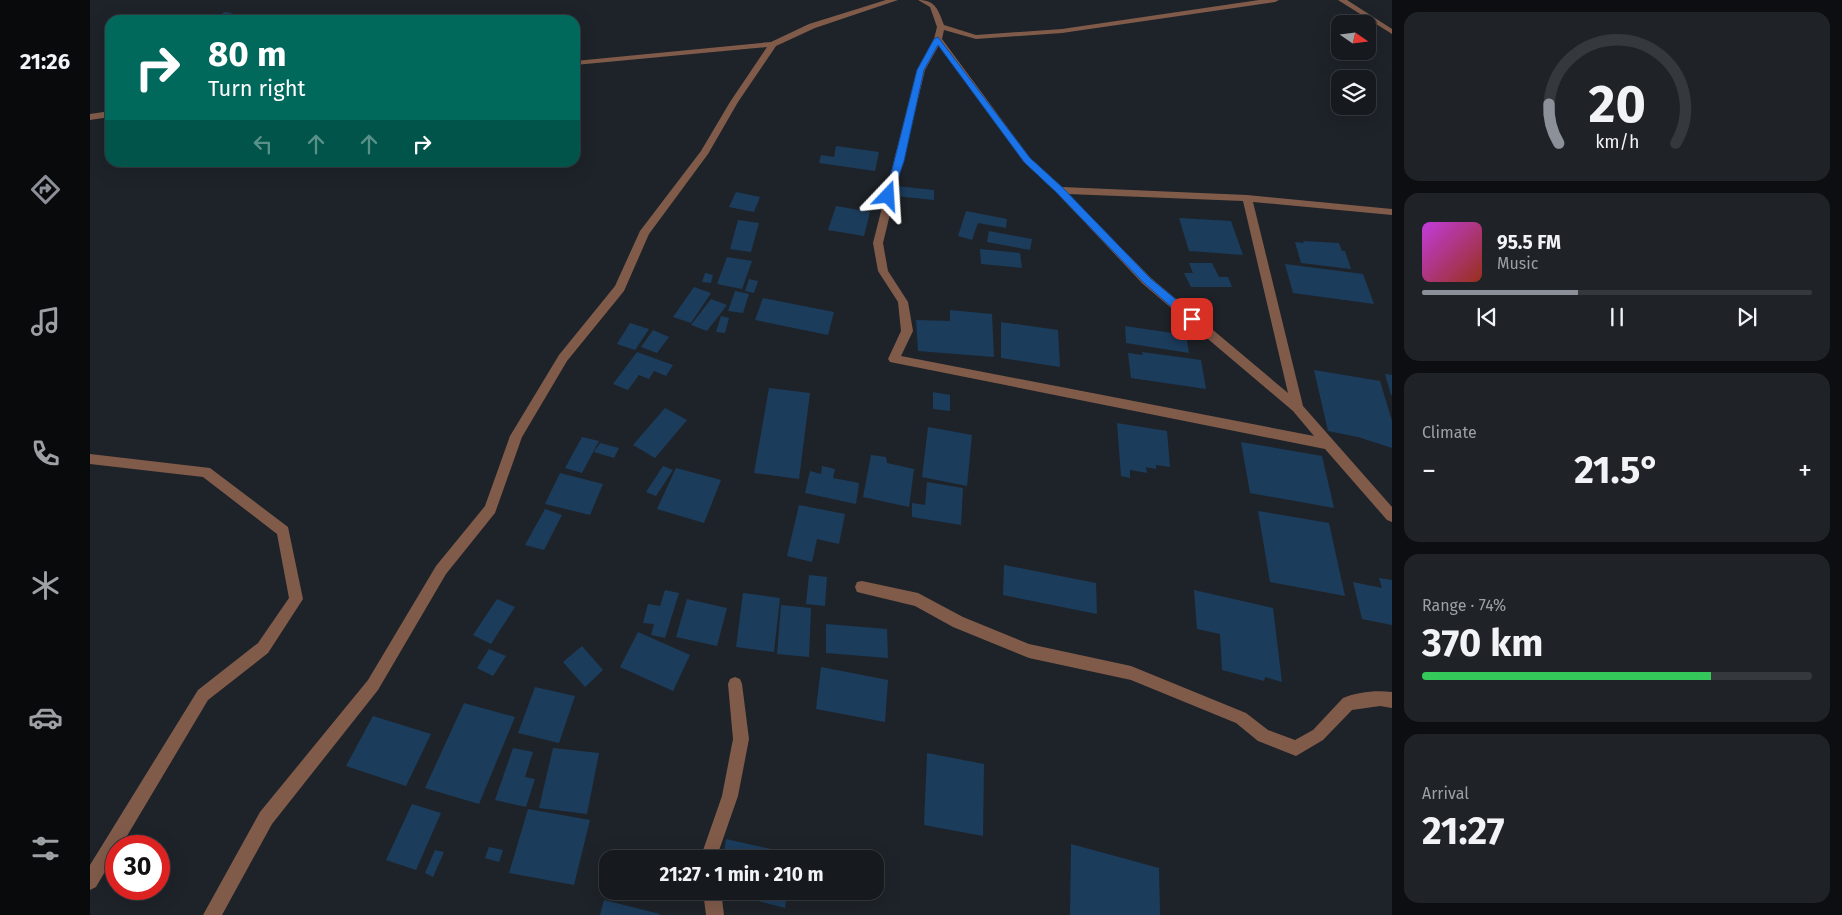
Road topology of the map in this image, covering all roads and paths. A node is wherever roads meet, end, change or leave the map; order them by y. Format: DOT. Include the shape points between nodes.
graph roads {
  1 [pos="894,0"];
  2 [pos="922,0"];
  3 [pos="1275,0"];
  4 [pos="1342,0"];
  5 [pos="941,27"];
  6 [pos="1392,32"];
  7 [pos="938,39"];
  8 [pos="773,44"];
  9 [pos="580,63"];
  10 [pos="105,115"];
  11 [pos="90,117"];
  12 [pos="1060,190"];
  13 [pos="1247,198"];
  14 [pos="1392,212"];
  15 [pos="1297,408"];
  16 [pos="1328,444"];
  17 [pos="90,459"];
  18 [pos="1392,516"];
  19 [pos="862,587"];
  20 [pos="735,684"];
  21 [pos="1392,700"];
  22 [pos="710,850"];
  23 [pos="90,881"];
  24 [pos="714,900"];
  25 [pos="212,915"];
  26 [pos="716,915"];
  1 -- 8 [label="street" via="812,26"];
  2 -- 5 [label="street" via="933,6"];
  3 -- 5 [label="street" via="1062,31 976,37"];
  4 -- 6 [label="street"];
  5 -- 7 [label="street"];
  7 -- 12 [label="street" via="1027,160"];
  7 -- 16 [label="street" via="920,70 878,243 883,270 903,302 907,331 894,359"];
  8 -- 9 [label="street"];
  8 -- 25 [label="street" via="705,152 644,232 620,288 562,358 516,436 490,509 441,570 373,685 266,818"];
  10 -- 11 [label="street"];
  12 -- 13 [label="street"];
  12 -- 15 [label="street" via="1147,281"];
  13 -- 14 [label="street"];
  13 -- 15 [label="street"];
  15 -- 16 [label="street"];
  16 -- 18 [label="street"];
  17 -- 23 [label="street" via="206,472 283,531 296,599 263,648 203,695"];
  19 -- 21 [label="street" via="918,600 958,622 1029,651 1130,673 1241,718 1263,736 1296,748 1318,735 1348,702 1380,698"];
  20 -- 22 [label="street" via="740,739 730,796"];
  24 -- 26 [label="street"];
}
